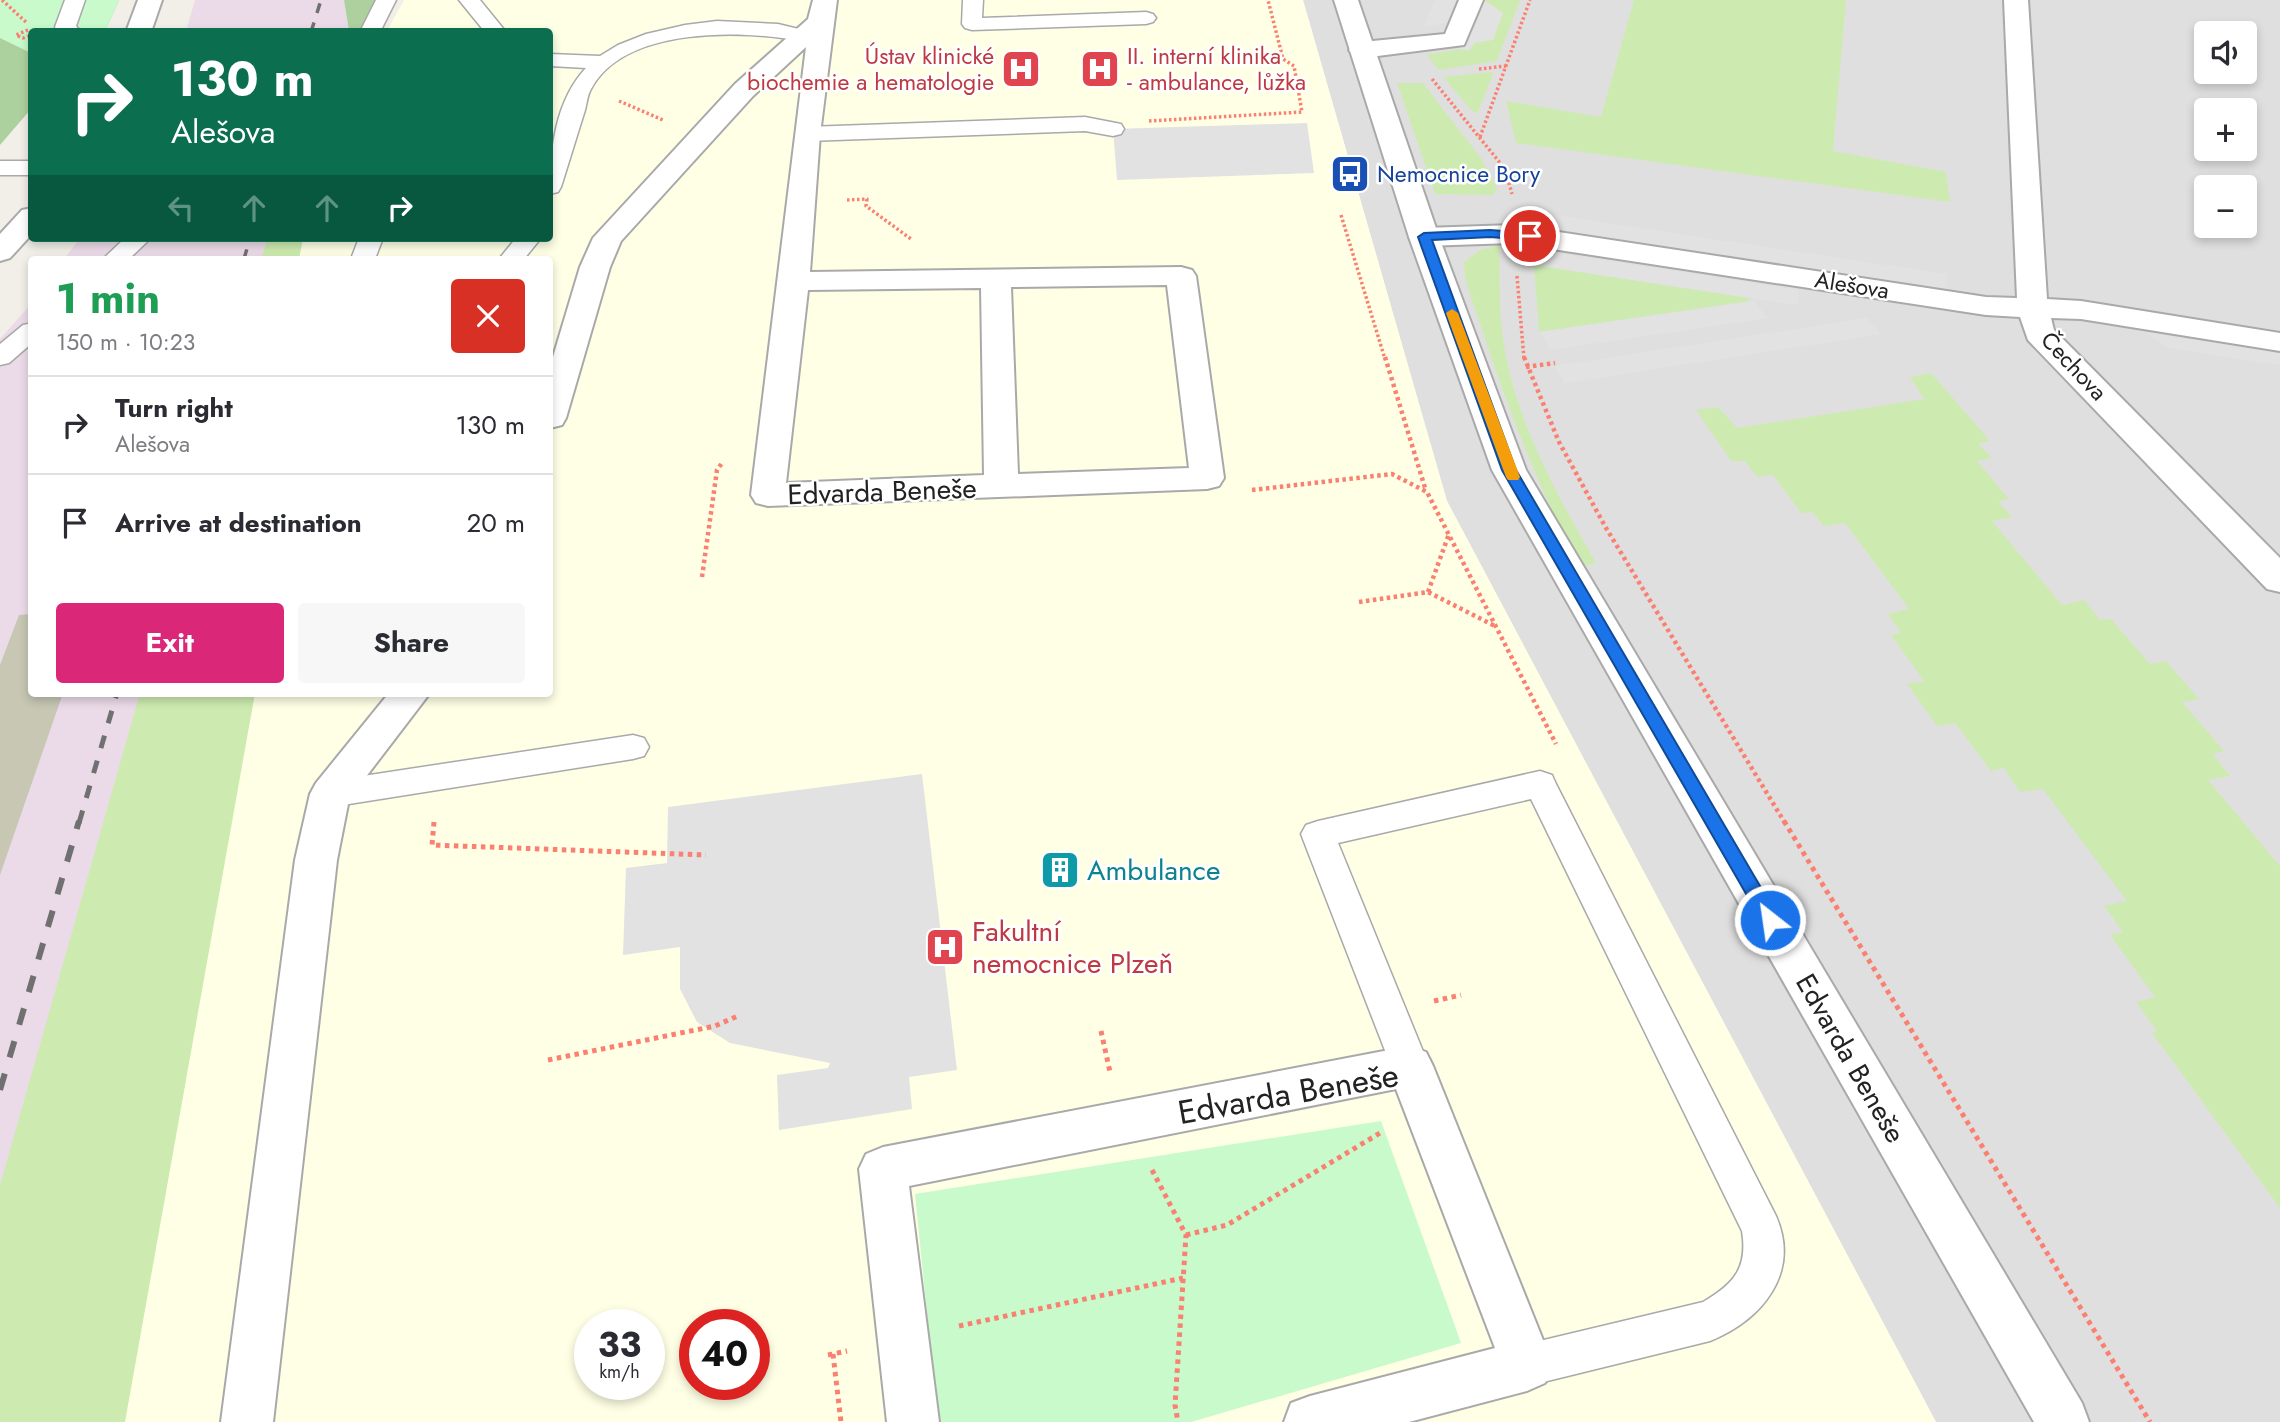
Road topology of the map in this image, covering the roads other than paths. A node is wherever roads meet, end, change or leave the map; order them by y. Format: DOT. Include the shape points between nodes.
graph roads {
  1 [pos="75,0"];
  2 [pos="150,0"];
  3 [pos="386,0"];
  4 [pos="469,0"];
  5 [pos="973,0"];
  6 [pos="1346,0"];
  7 [pos="1471,0"];
  8 [pos="2016,0"];
  9 [pos="825,6"];
  10 [pos="1146,18"];
  11 [pos="66,28"];
  12 [pos="140,28"];
  13 [pos="372,28"];
  14 [pos="493,28"];
  15 [pos="804,36"];
  16 [pos="1362,50"];
  17 [pos="553,60"];
  18 [pos="604,62"];
  19 [pos="1113,129"];
  20 [pos="807,134"];
  21 [pos="0,168"];
  22 [pos="28,168"];
  23 [pos="553,177"];
  24 [pos="28,220"];
  25 [pos="1424,237"];
  26 [pos="134,242"];
  27 [pos="526,242"];
  28 [pos="0,252"];
  29 [pos="118,256"];
  30 [pos="514,256"];
  31 [pos="980,279"];
  32 [pos="794,281"];
  33 [pos="2033,309"];
  34 [pos="28,333"];
  35 [pos="2280,341"];
  36 [pos="0,357"];
  37 [pos="553,408"];
  38 [pos="1001,486"];
  39 [pos="2280,580"];
  40 [pos="408,697"];
  41 [pos="633,747"];
  42 [pos="330,794"];
  43 [pos="1418,1085"];
  44 [pos="1527,1365"];
  45 [pos="247,1422"];
  46 [pos="913,1422"];
  47 [pos="1310,1422"];
  48 [pos="2063,1422"];
  1 -- 11 [label="lane"];
  2 -- 12 [label="street"];
  3 -- 13 [label="lane"];
  4 -- 14 [label="lane"];
  5 -- 10 [label="lane" via="972,24"];
  6 -- 16 [label="street, Edvarda Beneše"];
  7 -- 16 [label="street" via="1455,40"];
  8 -- 33 [label="street, Čechova"];
  9 -- 15 [label="street"];
  9 -- 20 [label="street, Edvarda Beneše"];
  15 -- 18 [label="lane" via="786,31 706,28 670,33"];
  15 -- 37 [label="street" via="744,90 608,238"];
  16 -- 25 [label="street, Edvarda Beneše"];
  17 -- 18 [label="lane"];
  18 -- 23 [label="lane" via="582,85"];
  19 -- 20 [label="lane" via="1085,124"];
  20 -- 32 [label="street, Edvarda Beneše"];
  21 -- 22 [label="lane"];
  24 -- 28 [label="street"];
  25 -- 33 [label="street, Alešova" via="1513,234 1986,306"];
  25 -- 48 [label="street, Edvarda Beneše" via="1509,470"];
  26 -- 29 [label="lane"];
  27 -- 30 [label="lane"];
  31 -- 32 [label="street"];
  31 -- 38 [label="street, Edvarda Beneše"];
  31 -- 38 [label="street, Edvarda Beneše" via="1181,276 1207,478"];
  32 -- 38 [label="street, Edvarda Beneše" via="768,495"];
  33 -- 35 [label="street, Alešova" via="2081,310"];
  33 -- 39 [label="street, Čechova" via="2039,333"];
  34 -- 36 [label="lane"];
  40 -- 42 [label="street"];
  41 -- 42 [label="lane"];
  42 -- 45 [label="street" via="316,860"];
  43 -- 44 [label="street, Edvarda Beneše"];
  43 -- 44 [label="lane" via="1318,834 1540,784 1766,1244 1751,1292 1710,1321"];
  43 -- 46 [label="street, Edvarda Beneše" via="1126,1122 883,1169"];
  44 -- 47 [label="street"];
}
